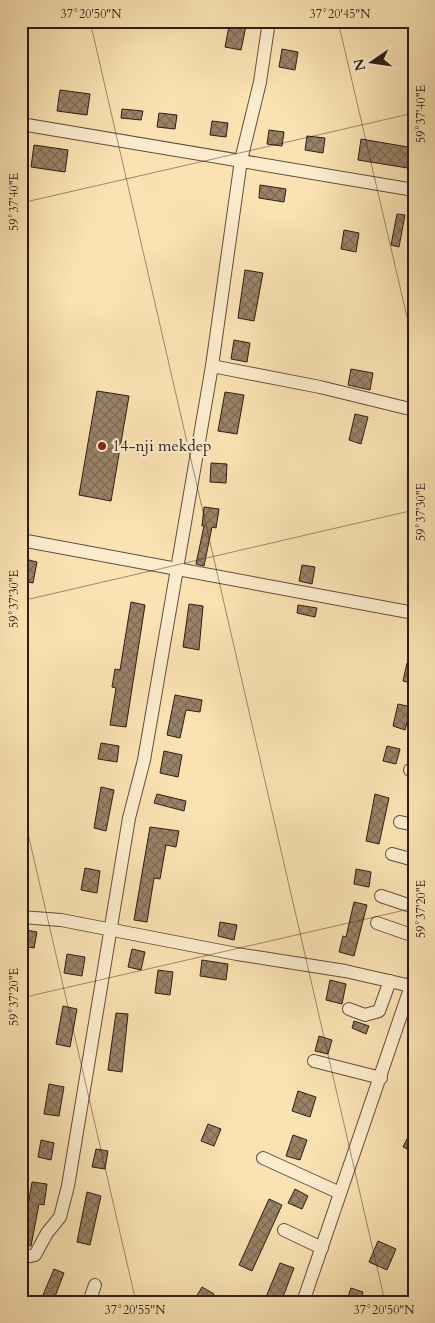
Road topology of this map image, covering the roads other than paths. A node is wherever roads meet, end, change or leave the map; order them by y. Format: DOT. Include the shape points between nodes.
graph roads {
  1 [pos="270,21"];
  2 [pos="21,124"];
  3 [pos="241,160"];
  4 [pos="414,190"];
  5 [pos="212,366"];
  6 [pos="414,410"];
  7 [pos="21,540"];
  8 [pos="177,569"];
  9 [pos="414,613"];
  10 [pos="400,822"];
  11 [pos="414,825"];
  12 [pos="392,854"];
  13 [pos="414,860"];
  14 [pos="381,896"];
  15 [pos="414,908"];
  16 [pos="21,917"];
  17 [pos="377,923"];
  18 [pos="112,929"];
  19 [pos="414,936"];
  20 [pos="390,980"];
  21 [pos="412,982"];
  22 [pos="349,1009"];
  23 [pos="314,1061"];
  24 [pos="381,1078"];
  25 [pos="263,1158"];
  26 [pos="340,1193"];
  27 [pos="284,1230"];
  28 [pos="322,1248"];
  29 [pos="21,1258"];
  30 [pos="95,1285"];
  31 [pos="88,1302"];
  32 [pos="303,1302"];
  1 -- 3 [label="street" via="260,82"];
  2 -- 3 [label="street"];
  3 -- 4 [label="street"];
  3 -- 5 [label="street"];
  5 -- 6 [label="street"];
  5 -- 8 [label="street"];
  7 -- 8 [label="street"];
  8 -- 9 [label="street"];
  8 -- 18 [label="street" via="144,760 129,818"];
  10 -- 11 [label="street"];
  12 -- 13 [label="street"];
  14 -- 15 [label="street"];
  16 -- 18 [label="street"];
  17 -- 19 [label="street"];
  18 -- 20 [label="street"];
  18 -- 29 [label="street" via="80,1121 60,1218 47,1233 35,1256"];
  20 -- 21 [label="street"];
  20 -- 22 [label="street" via="379,1011 365,1015"];
  21 -- 24 [label="street"];
  23 -- 24 [label="street"];
  24 -- 26 [label="street"];
  25 -- 26 [label="street"];
  26 -- 28 [label="street"];
  27 -- 28 [label="street"];
  28 -- 32 [label="street"];
  30 -- 31 [label="street"];
}
